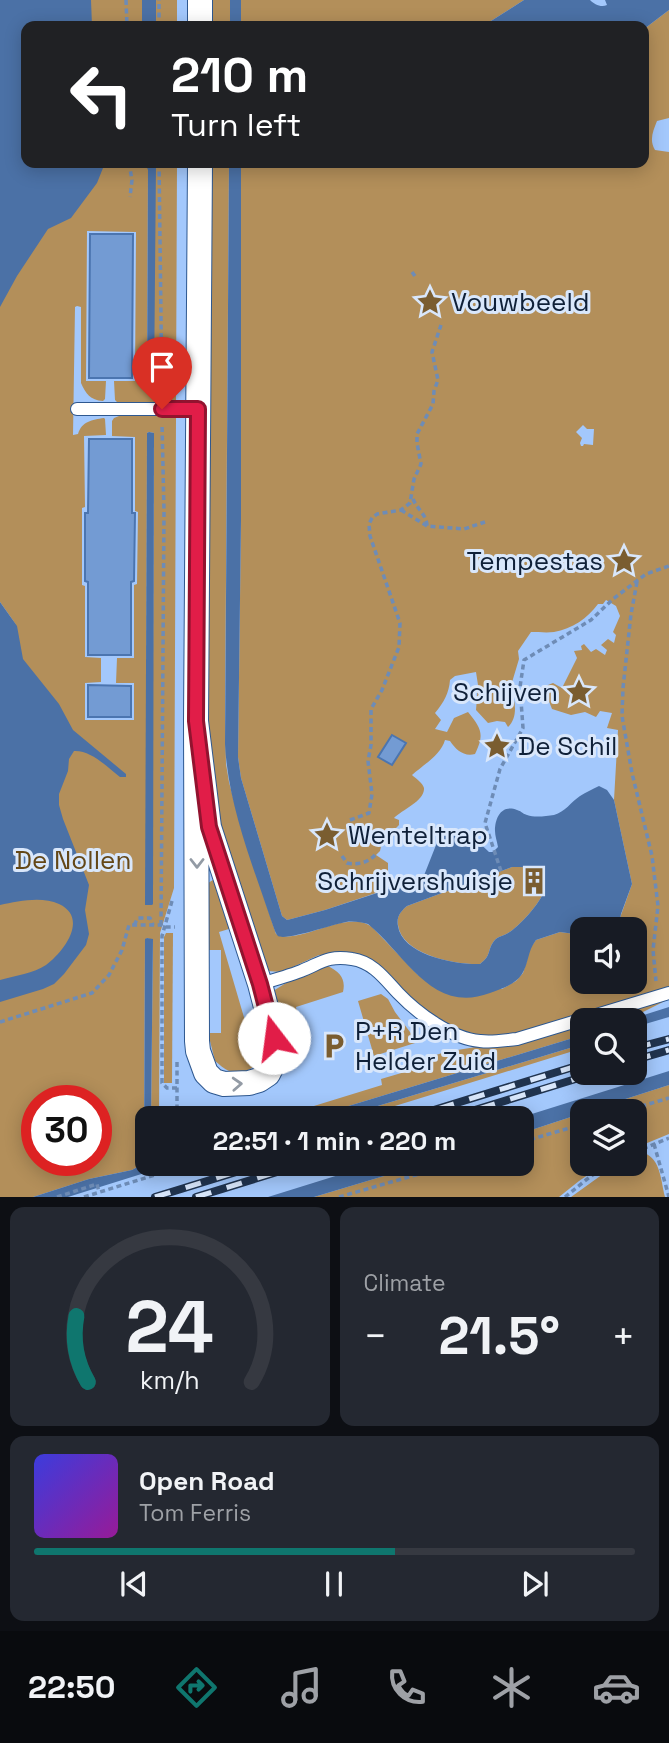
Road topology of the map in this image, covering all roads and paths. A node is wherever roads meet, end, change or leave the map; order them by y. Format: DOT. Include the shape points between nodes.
graph roads {
  1 [pos="126,0"];
  2 [pos="159,0"];
  3 [pos="200,0"];
  4 [pos="127,21"];
  5 [pos="159,21"];
  6 [pos="200,21"];
  7 [pos="130,168"];
  8 [pos="159,168"];
  9 [pos="200,168"];
  10 [pos="130,197"];
  11 [pos="412,272"];
  12 [pos="417,279"];
  13 [pos="441,325"];
  14 [pos="162,409"];
  15 [pos="198,409"];
  16 [pos="77,410"];
  17 [pos="412,497"];
  18 [pos="401,510"];
  19 [pos="485,522"];
  20 [pos="428,526"];
  21 [pos="669,566"];
  22 [pos="638,582"];
  23 [pos="196,721"];
  24 [pos="350,820"];
  25 [pos="375,855"];
  26 [pos="342,856"];
  27 [pos="501,871"];
  28 [pos="163,926"];
  29 [pos="178,928"];
  30 [pos="260,984"];
  31 [pos="663,995"];
  32 [pos="0,1022"];
  33 [pos="177,1049"];
  34 [pos="177,1088"];
  35 [pos="669,1098"];
  36 [pos="647,1104"];
  37 [pos="177,1106"];
  38 [pos="570,1128"];
  39 [pos="534,1138"];
  40 [pos="669,1138"];
  41 [pos="654,1144"];
  42 [pos="647,1147"];
  43 [pos="151,1176"];
  44 [pos="412,1176"];
  45 [pos="592,1176"];
  46 [pos="99,1192"];
  47 [pos="57,1197"];
  48 [pos="84,1197"];
  49 [pos="339,1197"];
  50 [pos="565,1197"];
  51 [pos="669,1197"];
  1 -- 4 [label="path"];
  2 -- 5 [label="path"];
  3 -- 6 [label="street"];
  7 -- 10 [label="path"];
  8 -- 14 [label="path"];
  9 -- 15 [label="street"];
  11 -- 12 [label="path"];
  13 -- 17 [label="path" via="432,352 438,380 433,404 417,434 421,464"];
  14 -- 15 [label="lane"];
  14 -- 16 [label="lane"];
  14 -- 28 [label="path"];
  15 -- 23 [label="street"];
  17 -- 18 [label="path"];
  17 -- 20 [label="path"];
  18 -- 20 [label="path"];
  18 -- 24 [label="path" via="377,514 369,524 400,623 400,637 371,709 369,813"];
  19 -- 20 [label="path" via="464,528"];
  21 -- 22 [label="path"];
  22 -- 27 [label="path" via="591,620 524,660 520,687 523,728 500,769 485,823"];
  22 -- 31 [label="path" via="622,716 654,869 658,906 653,950"];
  23 -- 30 [label="street" via="209,827"];
  23 -- 30 [label="street, one-way" via="197,1041 201,1062 214,1081 249,1083 268,1074 273,1065 274,1038"];
  25 -- 26 [label="path" via="368,862 352,864"];
  28 -- 29 [label="path"];
  28 -- 32 [label="path" via="129,925 109,975 92,993"];
  28 -- 34 [label="path" via="162,1083"];
  30 -- 31 [label="lane" via="322,960 353,959 372,966 422,1015 467,1039 486,1042 517,1038"];
  33 -- 34 [label="path"];
  34 -- 37 [label="path"];
  35 -- 36 [label="path"];
  38 -- 39 [label="path"];
  40 -- 41 [label="path"];
  41 -- 42 [label="path"];
  41 -- 51 [label="path"];
  43 -- 46 [label="path"];
  44 -- 49 [label="path"];
  45 -- 50 [label="path"];
  46 -- 47 [label="path" via="97,1184"];
  46 -- 48 [label="path"];
}
